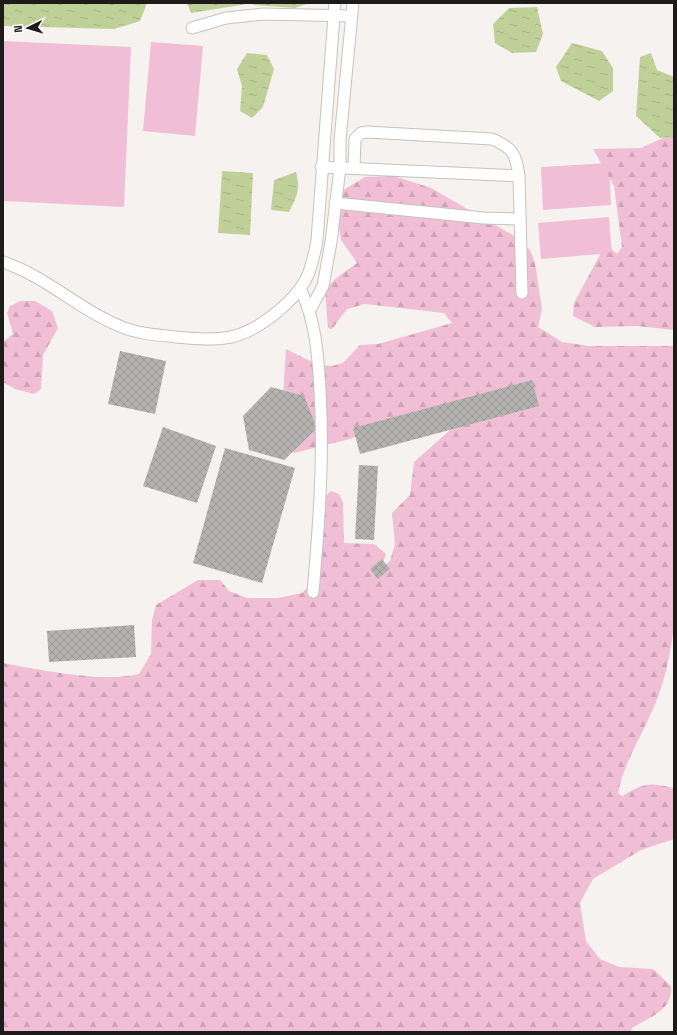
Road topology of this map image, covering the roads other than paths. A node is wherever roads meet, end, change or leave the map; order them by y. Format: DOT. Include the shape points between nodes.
graph roads {
  1 [pos="335,3"];
  2 [pos="353,3"];
  3 [pos="334,14"];
  4 [pos="351,16"];
  5 [pos="192,28"];
  6 [pos="321,167"];
  7 [pos="340,168"];
  8 [pos="354,168"];
  9 [pos="519,176"];
  10 [pos="335,203"];
  11 [pos="520,219"];
  12 [pos="3,262"];
  13 [pos="301,290"];
  14 [pos="522,293"];
  15 [pos="310,310"];
  16 [pos="313,592"];
  1 -- 3 [label="lane"];
  2 -- 4 [label="lane"];
  3 -- 4 [label="lane"];
  3 -- 5 [label="lane" via="263,14 226,18"];
  3 -- 6 [label="lane"];
  4 -- 7 [label="lane" via="340,140"];
  6 -- 7 [label="lane"];
  6 -- 13 [label="lane" via="317,240 312,266"];
  7 -- 8 [label="lane"];
  7 -- 10 [label="lane"];
  8 -- 9 [label="lane"];
  8 -- 9 [label="lane" via="355,139 361,133 367,132 492,139 512,150 517,159"];
  9 -- 11 [label="lane"];
  10 -- 11 [label="lane" via="484,218"];
  10 -- 15 [label="lane" via="323,286"];
  11 -- 14 [label="lane"];
  12 -- 13 [label="lane" via="23,269 100,317 123,328 149,334 207,340 249,332 266,322"];
  13 -- 15 [label="lane"];
  15 -- 16 [label="lane" via="318,358 322,428 321,485"];
}
